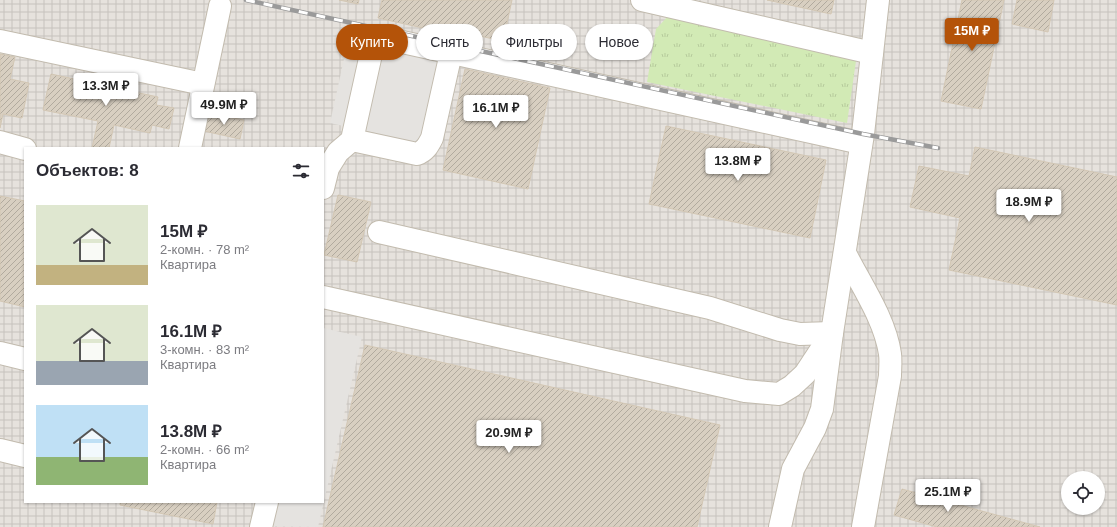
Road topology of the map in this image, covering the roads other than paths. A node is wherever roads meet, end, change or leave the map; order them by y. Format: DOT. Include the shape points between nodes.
graph roads {
  1 [pos="642,0"];
  2 [pos="878,0"];
  3 [pos="220,6"];
  4 [pos="0,41"];
  5 [pos="416,45"];
  6 [pos="872,53"];
  7 [pos="449,60"];
  8 [pos="483,60"];
  9 [pos="204,84"];
  10 [pos="352,140"];
  11 [pos="0,142"];
  12 [pos="861,143"];
  13 [pos="190,147"];
  14 [pos="24,149"];
  15 [pos="324,184"];
  16 [pos="379,232"];
  17 [pos="845,253"];
  18 [pos="324,297"];
  19 [pos="832,333"];
  20 [pos="0,354"];
  21 [pos="24,359"];
  22 [pos="0,450"];
  23 [pos="24,456"];
  24 [pos="268,503"];
  25 [pos="261,527"];
  26 [pos="780,527"];
  27 [pos="863,527"];
  1 -- 6 [label="lane"];
  2 -- 6 [label="lane"];
  3 -- 9 [label="lane"];
  4 -- 9 [label="lane"];
  5 -- 10 [label="lane" via="375,36"];
  6 -- 12 [label="lane"];
  7 -- 10 [label="lane" via="432,138 422,152 417,154"];
  8 -- 12 [label="lane"];
  9 -- 13 [label="lane"];
  10 -- 15 [label="lane" via="338,152 328,168"];
  11 -- 14 [label="lane"];
  12 -- 17 [label="lane"];
  16 -- 19 [label="lane" via="710,308 780,330 800,334"];
  17 -- 19 [label="lane"];
  17 -- 27 [label="lane" via="878,318 890,354 889,383"];
  18 -- 19 [label="lane" via="745,391 765,393 780,394 792,386 805,374"];
  19 -- 26 [label="lane" via="822,409 793,469"];
  20 -- 21 [label="lane"];
  22 -- 23 [label="lane"];
  24 -- 25 [label="lane"];
}
